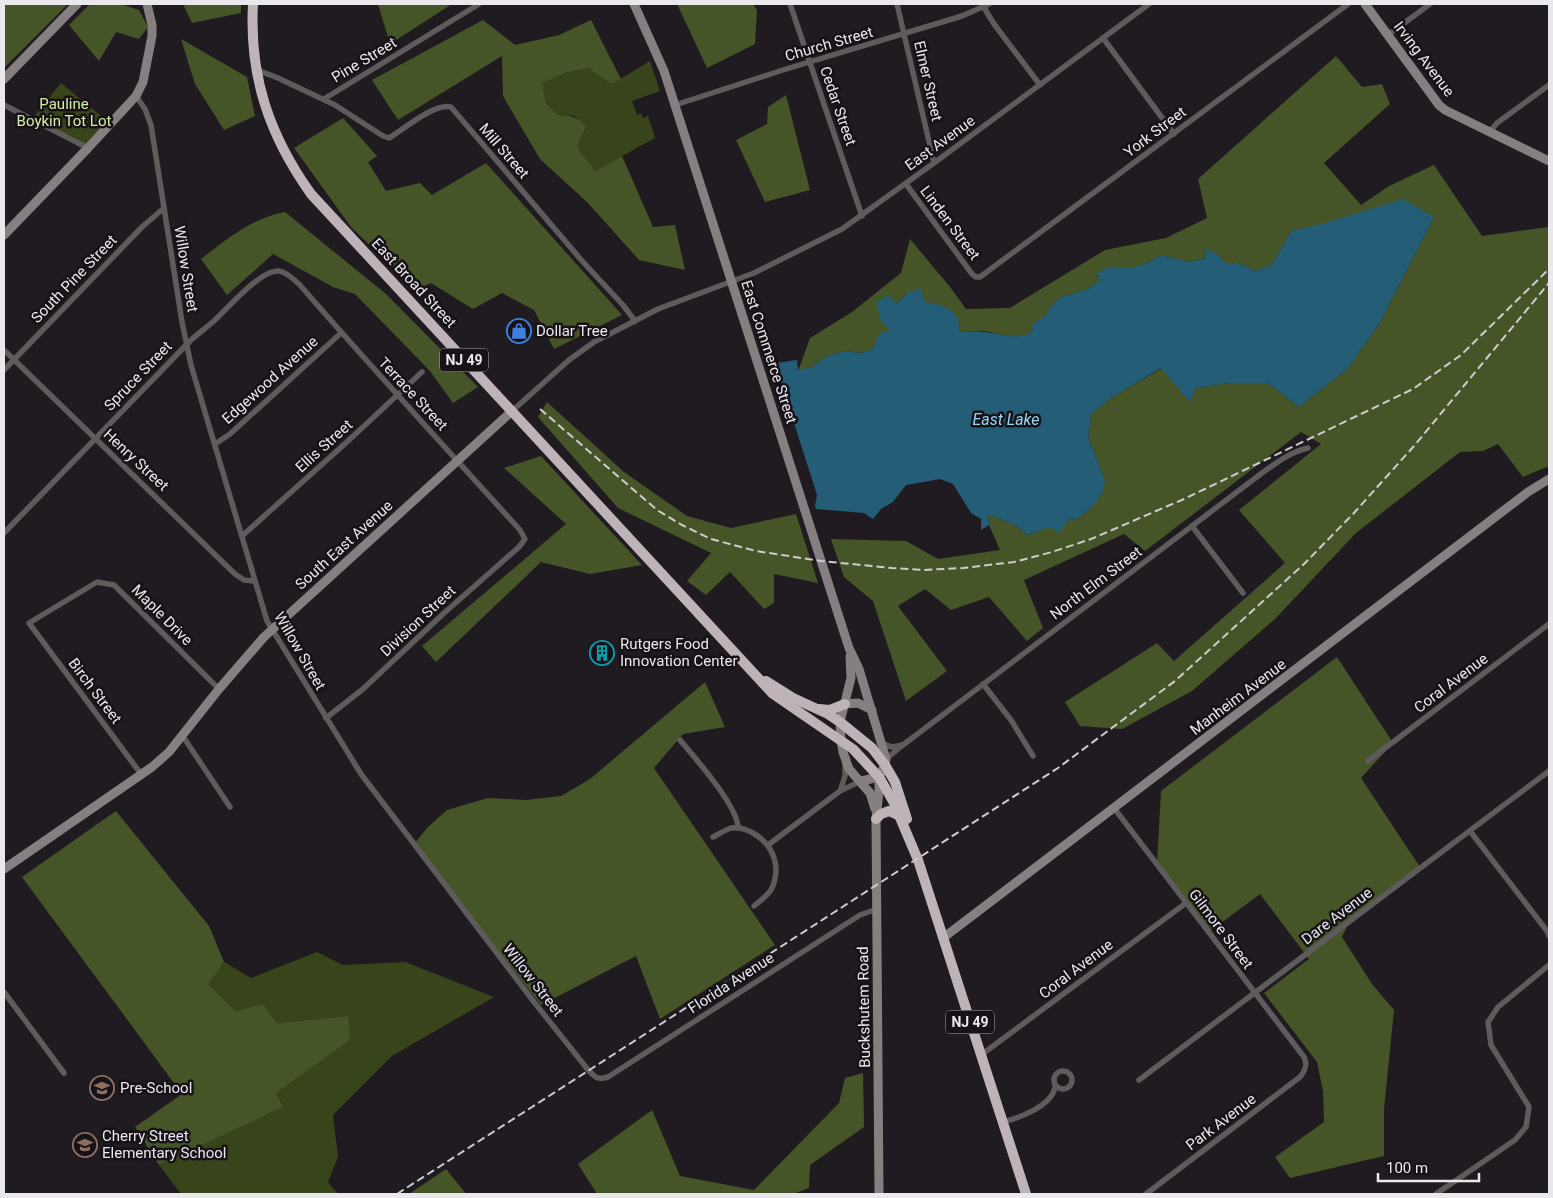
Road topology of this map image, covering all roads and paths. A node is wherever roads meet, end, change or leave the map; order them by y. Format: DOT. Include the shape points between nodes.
graph roads {
  1 [pos="77,4"];
  2 [pos="142,4"];
  3 [pos="148,4"];
  4 [pos="253,4"];
  5 [pos="479,4"];
  6 [pos="634,4"];
  7 [pos="790,4"];
  8 [pos="897,4"];
  9 [pos="1149,4"];
  10 [pos="1348,4"];
  11 [pos="1365,4"];
  12 [pos="1430,4"];
  13 [pos="985,5"];
  14 [pos="152,32"];
  15 [pos="904,34"];
  16 [pos="1388,34"];
  17 [pos="1103,38"];
  18 [pos="810,63"];
  19 [pos="257,70"];
  20 [pos="4,80"];
  21 [pos="1040,85"];
  22 [pos="1549,86"];
  23 [pos="136,96"];
  24 [pos="324,99"];
  25 [pos="4,105"];
  26 [pos="675,105"];
  27 [pos="1489,133"];
  28 [pos="1174,134"];
  29 [pos="88,148"];
  30 [pos="1549,161"];
  31 [pos="934,163"];
  32 [pos="906,184"];
  33 [pos="164,208"];
  34 [pos="862,216"];
  35 [pos="4,235"];
  36 [pos="278,271"];
  37 [pos="976,277"];
  38 [pos="732,281"];
  39 [pos="635,321"];
  40 [pos="341,333"];
  41 [pos="186,344"];
  42 [pos="4,350"];
  43 [pos="13,360"];
  44 [pos="4,370"];
  45 [pos="422,372"];
  46 [pos="397,395"];
  47 [pos="512,411"];
  48 [pos="95,439"];
  49 [pos="214,444"];
  50 [pos="1308,448"];
  51 [pos="457,461"];
  52 [pos="1549,478"];
  53 [pos="1192,526"];
  54 [pos="4,533"];
  55 [pos="242,536"];
  56 [pos="525,539"];
  57 [pos="254,580"];
  58 [pos="1242,593"];
  59 [pos="29,623"];
  60 [pos="1549,624"];
  61 [pos="272,630"];
  62 [pos="849,648"];
  63 [pos="983,684"];
  64 [pos="219,689"];
  65 [pos="845,704"];
  66 [pos="810,710"];
  67 [pos="872,710"];
  68 [pos="326,718"];
  69 [pos="840,722"];
  70 [pos="182,736"];
  71 [pos="680,740"];
  72 [pos="841,740"];
  73 [pos="882,744"];
  74 [pos="903,745"];
  75 [pos="843,752"];
  76 [pos="1033,756"];
  77 [pos="1368,761"];
  78 [pos="886,762"];
  79 [pos="141,774"];
  80 [pos="1548,774"];
  81 [pos="879,777"];
  82 [pos="861,781"];
  83 [pos="840,791"];
  84 [pos="230,807"];
  85 [pos="1114,808"];
  86 [pos="900,816"];
  87 [pos="876,819"];
  88 [pos="738,828"];
  89 [pos="1470,831"];
  90 [pos="714,837"];
  91 [pos="768,845"];
  92 [pos="914,849"];
  93 [pos="4,870"];
  94 [pos="1186,902"];
  95 [pos="754,906"];
  96 [pos="877,909"];
  97 [pos="1549,936"];
  98 [pos="943,938"];
  99 [pos="1549,965"];
  100 [pos="4,992"];
  101 [pos="1255,993"];
  102 [pos="981,1055"];
  103 [pos="1306,1066"];
  104 [pos="64,1073"];
  105 [pos="600,1080"];
  106 [pos="1139,1080"];
  107 [pos="1055,1087"];
  108 [pos="1003,1122"];
  109 [pos="879,1194"];
  110 [pos="1026,1194"];
  111 [pos="1146,1194"];
  112 [pos="1436,1194"];
  1 -- 20 [label="street"];
  2 -- 14 [label="street"];
  3 -- 14 [label="street"];
  4 -- 19 [label="highway, East Broad Street / NJ 49"];
  5 -- 24 [label="street, Pine Street"];
  6 -- 26 [label="street, East Commerce Street"];
  7 -- 18 [label="street, Cedar Street"];
  8 -- 15 [label="street, Elmer Street"];
  9 -- 17 [label="street, East Avenue"];
  10 -- 28 [label="street, York Street"];
  11 -- 16 [label="street, Irving Avenue"];
  12 -- 16 [label="street"];
  13 -- 15 [label="street, Church Street" via="962,16"];
  13 -- 21 [label="street" via="994,24"];
  14 -- 23 [label="street" via="144,75"];
  15 -- 18 [label="street, Church Street"];
  15 -- 31 [label="street, Elmer Street"];
  16 -- 27 [label="street, Irving Avenue" via="1439,105"];
  17 -- 21 [label="street, East Avenue"];
  17 -- 28 [label="street"];
  18 -- 26 [label="street, Church Street"];
  18 -- 34 [label="street, Cedar Street"];
  19 -- 24 [label="street, Pine Street"];
  19 -- 47 [label="highway, East Broad Street / NJ 49" via="276,135 311,194"];
  21 -- 31 [label="street, East Avenue"];
  22 -- 27 [label="street"];
  23 -- 29 [label="street"];
  23 -- 33 [label="street, Willow Street" via="151,125"];
  24 -- 39 [label="street, Mill Street" via="389,138 436,109 451,107"];
  25 -- 29 [label="street"];
  26 -- 38 [label="street, East Commerce Street"];
  27 -- 30 [label="street, Irving Avenue"];
  28 -- 37 [label="street, York Street" via="985,274"];
  29 -- 35 [label="street"];
  31 -- 32 [label="street, East Avenue"];
  32 -- 34 [label="street, East Avenue"];
  32 -- 37 [label="street, Linden Street"];
  33 -- 41 [label="street, Willow Street"];
  33 -- 43 [label="street, South Pine Street"];
  34 -- 38 [label="street, East Avenue" via="776,263"];
  36 -- 40 [label="street, Terrace Street" via="298,284"];
  36 -- 41 [label="street, Spruce Street" via="267,274 250,286"];
  38 -- 39 [label="street, South East Avenue"];
  38 -- 62 [label="street, East Commerce Street"];
  39 -- 47 [label="street, South East Avenue" via="581,350"];
  40 -- 46 [label="street, Terrace Street"];
  40 -- 49 [label="street, Edgewood Avenue" via="230,434"];
  41 -- 48 [label="street, Spruce Street"];
  41 -- 49 [label="street, Willow Street"];
  42 -- 43 [label="street, Henry Street"];
  43 -- 44 [label="street, South Pine Street"];
  43 -- 48 [label="street, Henry Street"];
  45 -- 46 [label="street, Ellis Street"];
  46 -- 51 [label="street, Terrace Street"];
  46 -- 55 [label="street, Ellis Street"];
  47 -- 51 [label="street, South East Avenue"];
  47 -- 66 [label="highway, East Broad Street / NJ 49" via="773,694"];
  48 -- 54 [label="street, Spruce Street"];
  48 -- 57 [label="street, Henry Street" via="235,574 244,580"];
  49 -- 55 [label="street, Willow Street"];
  50 -- 53 [label="street, North Elm Street" via="1282,459"];
  51 -- 56 [label="street, Terrace Street"];
  51 -- 61 [label="street, South East Avenue"];
  52 -- 85 [label="street, Manheim Avenue"];
  53 -- 58 [label="street"];
  53 -- 63 [label="street, North Elm Street"];
  55 -- 57 [label="street, Willow Street"];
  56 -- 68 [label="street, Division Street" via="363,689"];
  57 -- 61 [label="street, Willow Street"];
  59 -- 64 [label="street, Maple Drive" via="97,582 114,585"];
  59 -- 79 [label="street, Birch Street"];
  60 -- 77 [label="street, Coral Avenue"];
  61 -- 64 [label="street, South East Avenue"];
  61 -- 68 [label="street, Willow Street"];
  62 -- 65 [label="street" via="851,678"];
  62 -- 67 [label="street, East Commerce Street"];
  63 -- 74 [label="street, North Elm Street"];
  63 -- 76 [label="street"];
  64 -- 70 [label="street, South East Avenue"];
  65 -- 66 [label="highway" via="830,710"];
  65 -- 67 [label="street" via="858,702"];
  65 -- 69 [label="street"];
  66 -- 69 [label="highway, East Broad Street / NJ 49"];
  66 -- 72 [label="highway, East Broad Street / NJ 49"];
  67 -- 73 [label="street, East Commerce Street"];
  68 -- 105 [label="street, Willow Street" via="361,774 534,1002 589,1071"];
  69 -- 72 [label="street"];
  69 -- 78 [label="highway, East Broad Street / NJ 49"];
  70 -- 79 [label="street, South East Avenue" via="169,752"];
  70 -- 84 [label="street"];
  71 -- 88 [label="street" via="731,806"];
  72 -- 75 [label="street"];
  72 -- 81 [label="highway, East Broad Street / NJ 49"];
  73 -- 74 [label="street" via="892,747"];
  73 -- 78 [label="street, East Commerce Street"];
  74 -- 78 [label="street, North Elm Street"];
  75 -- 82 [label="street" via="849,769"];
  75 -- 83 [label="street" via="845,772"];
  78 -- 81 [label="street"];
  78 -- 92 [label="highway, NJ 49" via="900,796"];
  79 -- 93 [label="street, South East Avenue"];
  80 -- 89 [label="street, Dare Avenue"];
  81 -- 82 [label="street"];
  81 -- 86 [label="highway, NJ 49"];
  81 -- 87 [label="street"];
  82 -- 83 [label="street"];
  82 -- 87 [label="street" via="872,796"];
  83 -- 91 [label="street"];
  85 -- 94 [label="street, Gilmore Street"];
  85 -- 98 [label="street, Manheim Avenue"];
  86 -- 87 [label="highway" via="889,811"];
  86 -- 92 [label="highway, NJ 49"];
  87 -- 96 [label="street, Buckshutem Road"];
  88 -- 90 [label="street" via="725,830"];
  88 -- 91 [label="street" via="750,831"];
  89 -- 97 [label="street"];
  89 -- 101 [label="street, Dare Avenue"];
  91 -- 95 [label="street" via="775,861 774,883 767,895"];
  92 -- 98 [label="highway, NJ 49"];
  94 -- 101 [label="street, Gilmore Street"];
  94 -- 102 [label="street, Coral Avenue"];
  96 -- 105 [label="street, Florida Avenue" via="860,915"];
  96 -- 109 [label="street, Buckshutem Road"];
  98 -- 102 [label="highway, NJ 49"];
  99 -- 112 [label="street" via="1498,1007 1488,1022 1491,1045 1529,1107 1526,1127 1515,1140"];
  100 -- 104 [label="street"];
  101 -- 103 [label="street, Gilmore Street" via="1304,1057"];
  101 -- 106 [label="street, Dare Avenue"];
  102 -- 108 [label="highway, NJ 49"];
  103 -- 111 [label="street, Park Avenue" via="1300,1077"];
  107 -- 108 [label="street" via="1043,1104 1025,1115"];
  108 -- 110 [label="highway, NJ 49"];
}
